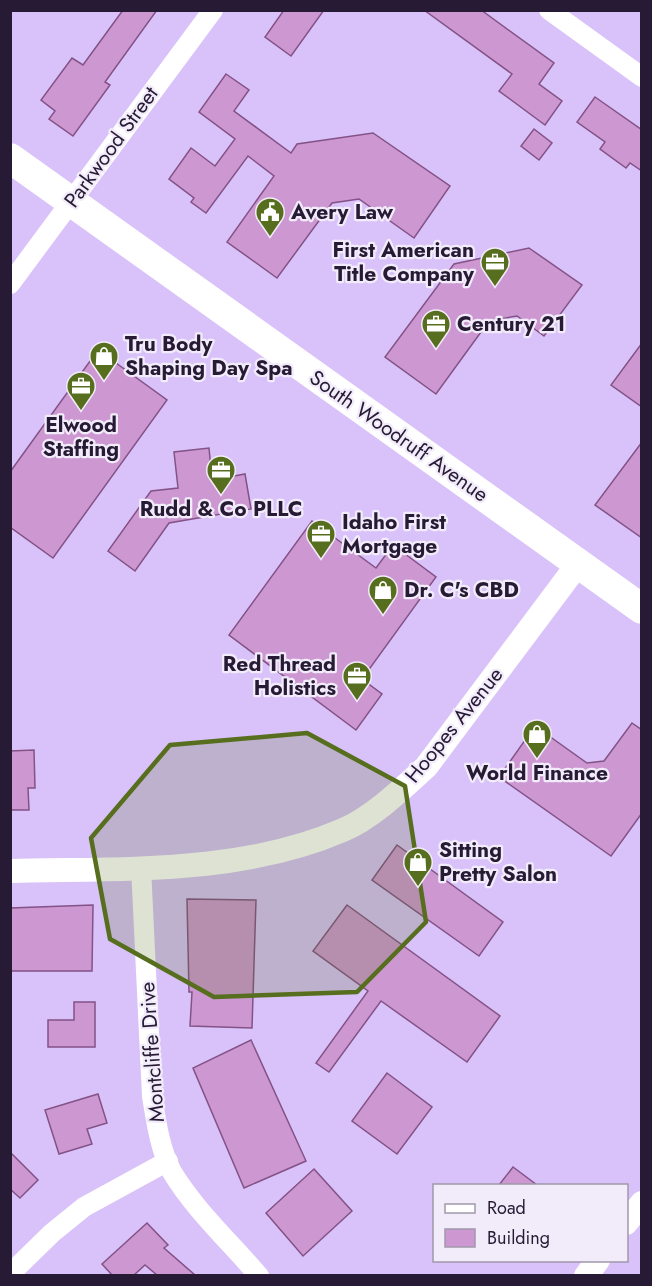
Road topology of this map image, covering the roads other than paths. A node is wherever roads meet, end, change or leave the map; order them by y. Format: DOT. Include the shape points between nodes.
graph roads {
  1 [pos="213,10"];
  2 [pos="549,10"];
  3 [pos="642,77"];
  4 [pos="10,158"];
  5 [pos="70,202"];
  6 [pos="10,284"];
  7 [pos="578,564"];
  8 [pos="642,609"];
  9 [pos="141,867"];
  10 [pos="10,871"];
  11 [pos="168,1161"];
  12 [pos="642,1203"];
  13 [pos="628,1222"];
  14 [pos="596,1262"];
  15 [pos="10,1274"];
  16 [pos="259,1275"];
  17 [pos="586,1275"];
  1 -- 5 [label="street, Parkwood Street"];
  2 -- 3 [label="street"];
  4 -- 5 [label="main road, South Woodruff Avenue"];
  5 -- 6 [label="street, Parkwood Street"];
  5 -- 7 [label="main road, South Woodruff Avenue"];
  7 -- 8 [label="main road, South Woodruff Avenue"];
  7 -- 9 [label="street, Hoopes Avenue" via="426,767 345,830 250,860"];
  9 -- 10 [label="street, Hoopes Avenue"];
  9 -- 11 [label="street, Montcliffe Drive" via="152,1096"];
  11 -- 15 [label="street" via="84,1207"];
  11 -- 16 [label="street, Montcliffe Drive" via="185,1191"];
  12 -- 13 [label="street"];
  14 -- 17 [label="street"];
}
